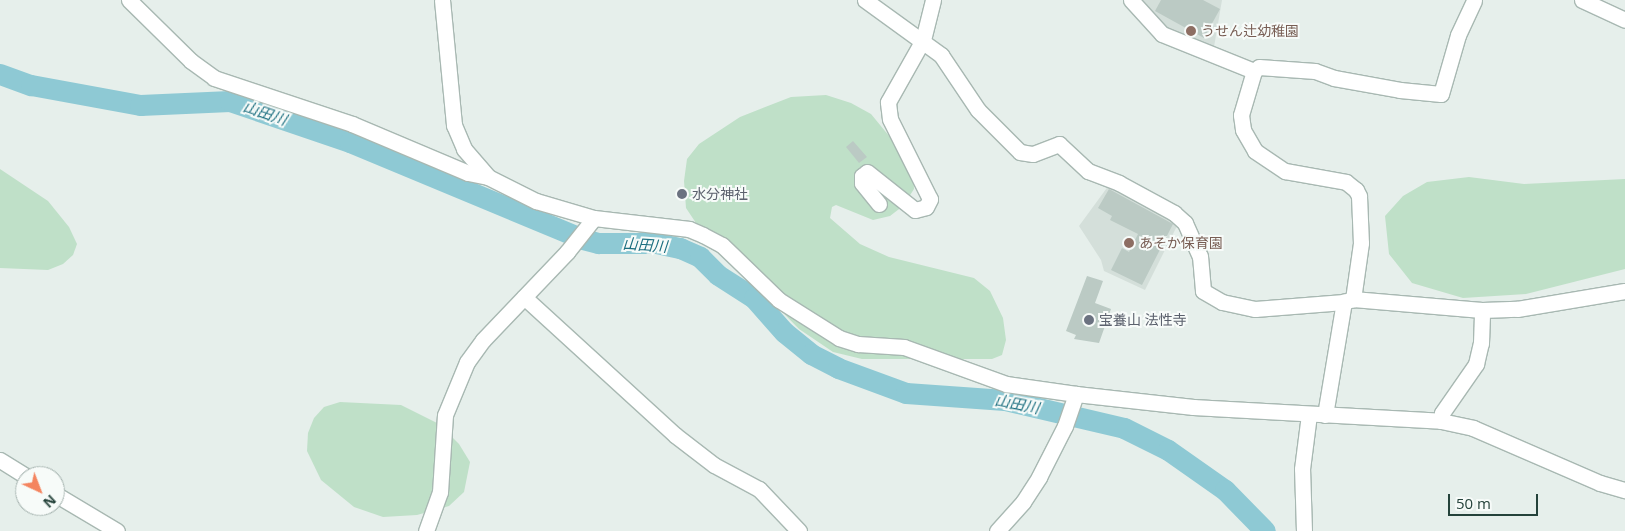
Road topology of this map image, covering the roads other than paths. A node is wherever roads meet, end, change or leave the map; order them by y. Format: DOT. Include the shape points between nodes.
graph roads {
  1 [pos="129,0"];
  2 [pos="442,0"];
  3 [pos="865,0"];
  4 [pos="933,0"];
  5 [pos="1131,0"];
  6 [pos="1474,0"];
  7 [pos="1582,0"];
  8 [pos="1625,20"];
  9 [pos="923,40"];
  10 [pos="1254,71"];
  11 [pos="488,177"];
  12 [pos="879,204"];
  13 [pos="592,222"];
  14 [pos="1625,291"];
  15 [pos="524,297"];
  16 [pos="1348,300"];
  17 [pos="1482,310"];
  18 [pos="1075,398"];
  19 [pos="1309,414"];
  20 [pos="1325,415"];
  21 [pos="1441,421"];
  22 [pos="0,460"];
  23 [pos="15,469"];
  24 [pos="1625,490"];
  25 [pos="65,500"];
  26 [pos="117,531"];
  27 [pos="426,531"];
  28 [pos="799,531"];
  29 [pos="997,531"];
  30 [pos="1304,531"];
  1 -- 11 [label="street" via="191,61 214,78 352,124 468,173"];
  2 -- 11 [label="street" via="454,125 464,149"];
  3 -- 9 [label="street"];
  4 -- 9 [label="street"];
  5 -- 10 [label="street" via="1162,34"];
  6 -- 10 [label="street" via="1458,35 1441,94 1334,78 1315,71 1259,67"];
  7 -- 8 [label="street"];
  9 -- 12 [label="street" via="891,93 888,111 929,194 928,203 919,210 912,208 867,172 862,176 862,182"];
  9 -- 16 [label="street" via="940,55 978,110 1020,152 1033,154 1060,144 1088,171 1119,183 1174,213 1185,223 1200,256 1203,291 1209,296 1255,309"];
  10 -- 16 [label="street" via="1241,115 1243,130 1255,151 1285,171 1346,182 1359,196 1361,242"];
  11 -- 13 [label="street" via="536,201"];
  13 -- 15 [label="street"];
  13 -- 18 [label="street" via="689,229 722,245 779,300 839,338 858,344 911,349 1006,384"];
  14 -- 17 [label="street" via="1517,309"];
  15 -- 27 [label="street" via="483,340 456,386 445,415 440,492"];
  15 -- 28 [label="street" via="676,435 714,465 758,489"];
  16 -- 17 [label="street"];
  16 -- 20 [label="street"];
  17 -- 21 [label="street" via="1481,343 1476,364 1442,414"];
  18 -- 19 [label="street"];
  18 -- 29 [label="street" via="1065,426 1023,502"];
  19 -- 20 [label="street"];
  19 -- 30 [label="street" via="1302,470"];
  20 -- 21 [label="street"];
  21 -- 24 [label="street" via="1473,428 1600,483"];
  22 -- 23 [label="street"];
  25 -- 26 [label="street"];
}
